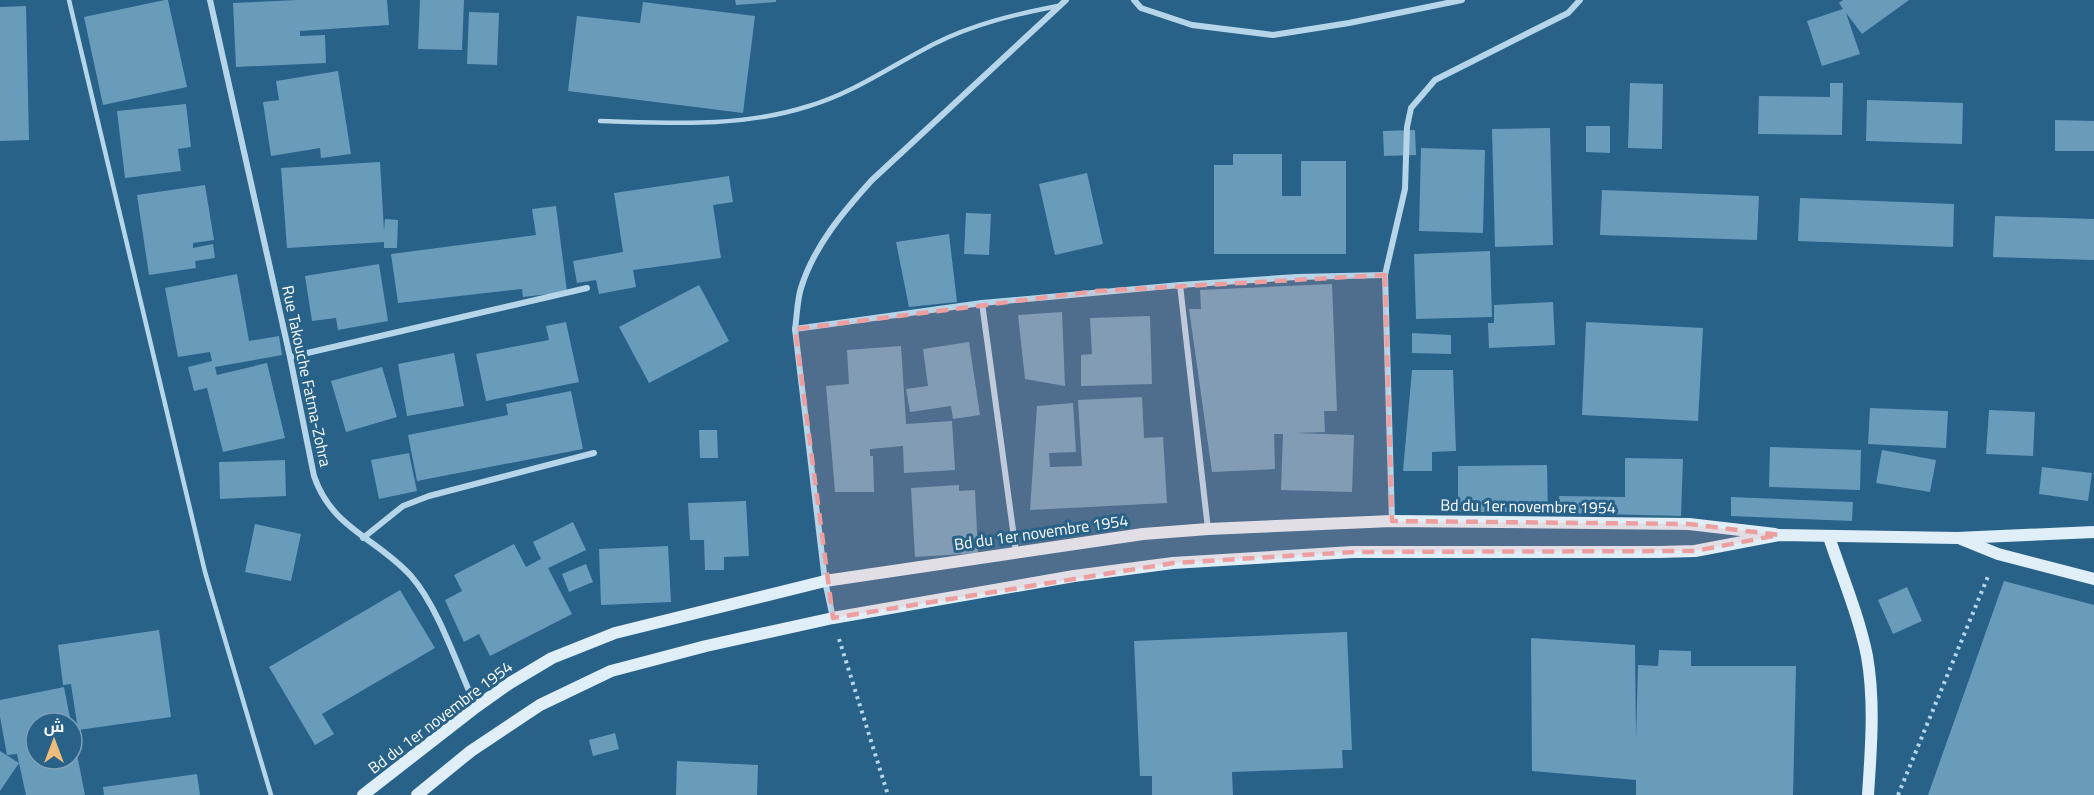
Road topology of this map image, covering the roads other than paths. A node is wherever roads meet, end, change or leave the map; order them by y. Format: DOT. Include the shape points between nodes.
graph roads {
  1 [pos="69,0"];
  2 [pos="210,0"];
  3 [pos="1134,0"];
  4 [pos="1461,0"];
  5 [pos="1580,0"];
  6 [pos="1064,2"];
  7 [pos="600,121"];
  8 [pos="1385,275"];
  9 [pos="1179,285"];
  10 [pos="587,288"];
  11 [pos="982,303"];
  12 [pos="795,329"];
  13 [pos="290,357"];
  14 [pos="594,453"];
  15 [pos="1392,521"];
  16 [pos="1208,529"];
  17 [pos="2094,532"];
  18 [pos="1779,535"];
  19 [pos="1829,537"];
  20 [pos="363,538"];
  21 [pos="1957,538"];
  22 [pos="1016,552"];
  23 [pos="2094,579"];
  24 [pos="825,581"];
  25 [pos="833,618"];
  26 [pos="476,707"];
  27 [pos="271,795"];
  28 [pos="363,795"];
  29 [pos="417,795"];
  30 [pos="1868,795"];
  1 -- 27 [label="lane" via="205,572"];
  2 -- 13 [label="street, Rue Takouche Fatma-Zohra"];
  3 -- 4 [label="street" via="1141,8 1192,25 1273,35"];
  5 -- 8 [label="street" via="1560,18 1435,80 1411,108 1405,189"];
  6 -- 7 [label="lane" via="976,27 938,42 849,90 774,116 722,124"];
  6 -- 12 [label="street" via="872,180 847,208 811,261 800,290"];
  8 -- 9 [label="street"];
  8 -- 15 [label="street"];
  9 -- 11 [label="street"];
  9 -- 16 [label="street"];
  10 -- 13 [label="street"];
  11 -- 12 [label="street"];
  11 -- 22 [label="street"];
  12 -- 24 [label="street"];
  13 -- 20 [label="street, Rue Takouche Fatma-Zohra" via="320,495 344,524"];
  14 -- 20 [label="street" via="429,496 403,506"];
  15 -- 16 [label="street, Bd du 1er novembre 1954"];
  15 -- 18 [label="street, Bd du 1er novembre 1954" via="1689,524"];
  16 -- 22 [label="street, Bd du 1er novembre 1954"];
  17 -- 21 [label="street"];
  18 -- 19 [label="street"];
  18 -- 25 [label="street" via="1695,551 1353,552 1173,563"];
  19 -- 21 [label="street"];
  19 -- 30 [label="street" via="1867,656 1872,729"];
  20 -- 26 [label="street, Rue Takouche Fatma-Zohra" via="410,576 427,599"];
  21 -- 23 [label="street" via="1998,554"];
  22 -- 24 [label="street, Bd du 1er novembre 1954"];
  24 -- 25 [label="street"];
  24 -- 26 [label="street, Bd du 1er novembre 1954" via="615,633 552,658"];
  25 -- 29 [label="street" via="611,671 540,705 471,751"];
  26 -- 28 [label="street, Bd du 1er novembre 1954"];
}
